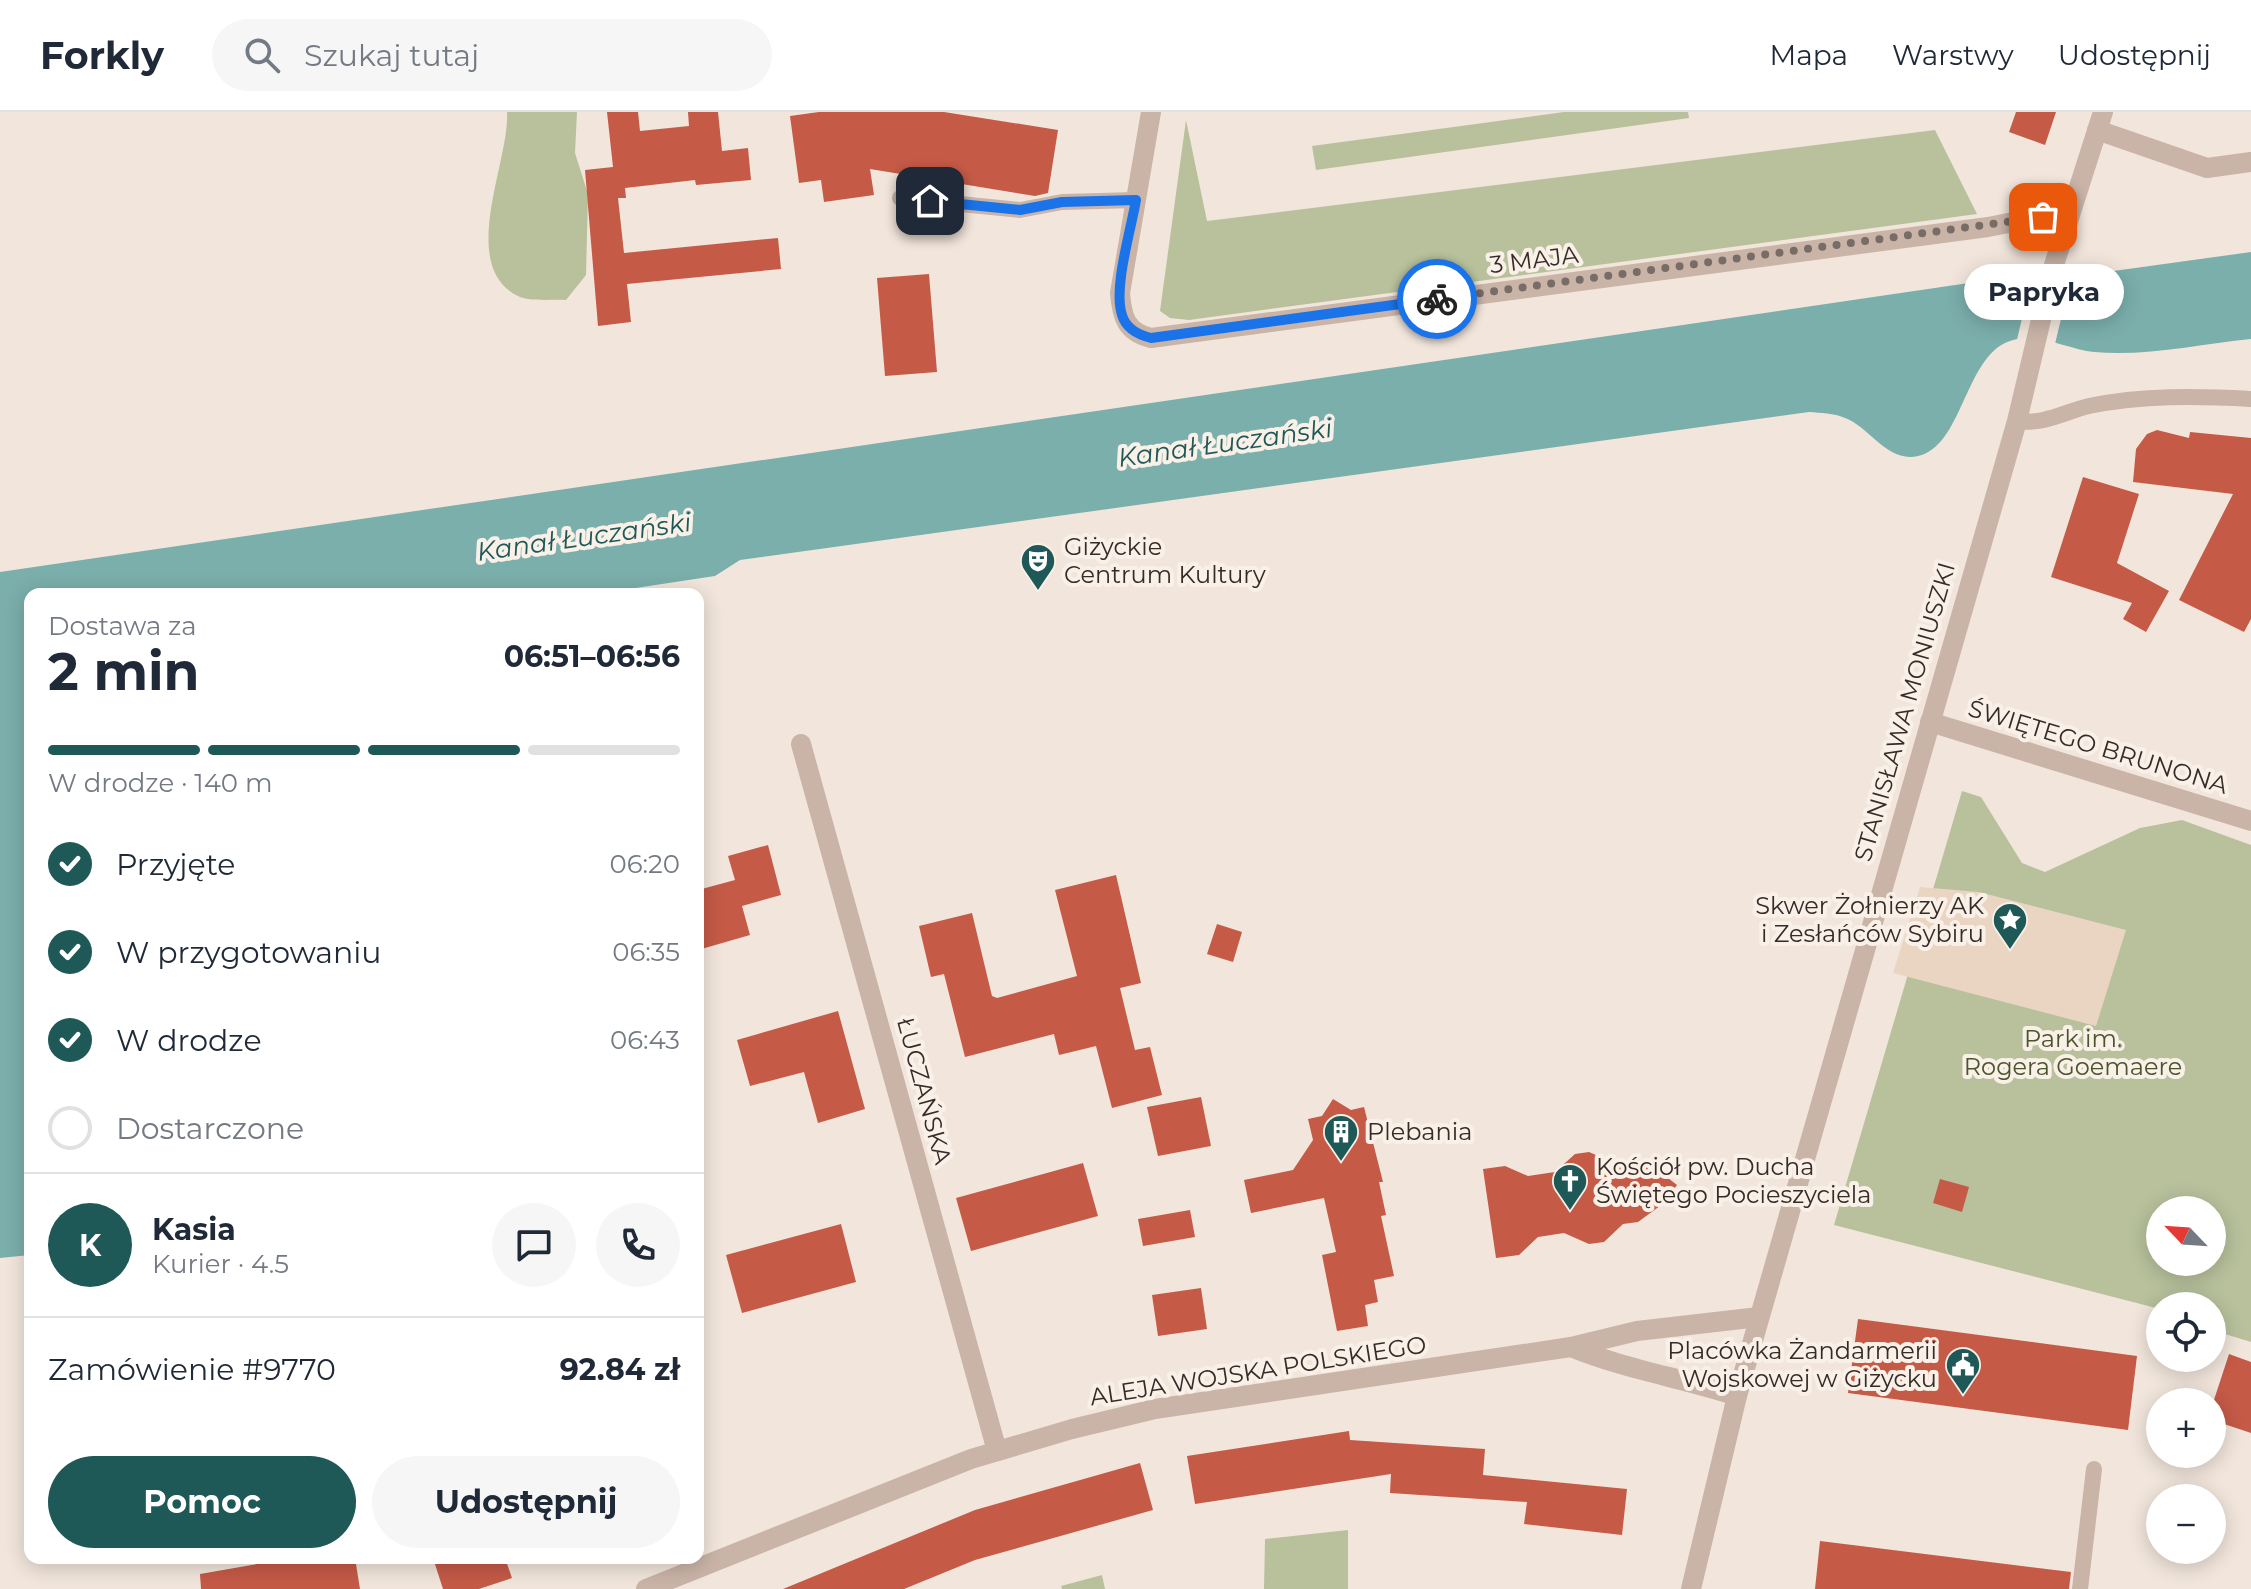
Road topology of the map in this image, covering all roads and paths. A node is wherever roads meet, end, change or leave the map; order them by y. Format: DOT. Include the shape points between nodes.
graph roads {
  1 [pos="1151,112"];
  2 [pos="2100,121"];
  3 [pos="2251,162"];
  4 [pos="900,198"];
  5 [pos="1136,200"];
  6 [pos="2070,211"];
  7 [pos="2251,399"];
  8 [pos="2017,421"];
  9 [pos="1930,722"];
  10 [pos="801,744"];
  11 [pos="2251,821"];
  12 [pos="1759,1317"];
  13 [pos="1571,1347"];
  14 [pos="1737,1396"];
  15 [pos="997,1451"];
  16 [pos="2094,1469"];
  17 [pos="646,1589"];
  18 [pos="1691,1589"];
  19 [pos="2080,1589"];
  1 -- 5 [label="street, 3 MAJA"];
  2 -- 3 [label="street" via="2207,168"];
  2 -- 6 [label="street, STANISŁAWA MONIUSZKI"];
  4 -- 5 [label="lane" via="1020,210 1062,202"];
  5 -- 6 [label="street, 3 MAJA" via="1120,293 1122,316 1137,334 1151,338 1972,229"];
  6 -- 8 [label="street, STANISŁAWA MONIUSZKI"];
  7 -- 8 [label="lane" via="2187,396 2090,406 2035,423"];
  8 -- 9 [label="street, STANISŁAWA MONIUSZKI"];
  9 -- 11 [label="street, ŚWIĘTEGO BRUNONA"];
  9 -- 12 [label="street, STANISŁAWA MONIUSZKI"];
  10 -- 15 [label="street, ŁUCZAŃSKA"];
  12 -- 13 [label="street, ALEJA WOJSKA POLSKIEGO" via="1637,1331"];
  12 -- 14 [label="street, STANISŁAWA MONIUSZKI"];
  13 -- 14 [label="street, ALEJA WOJSKA POLSKIEGO"];
  13 -- 15 [label="street, ALEJA WOJSKA POLSKIEGO" via="1155,1409"];
  14 -- 18 [label="street, STANISŁAWA MONIUSZKI"];
  15 -- 17 [label="street, ALEJA WOJSKA POLSKIEGO"];
  16 -- 19 [label="lane"];
}
